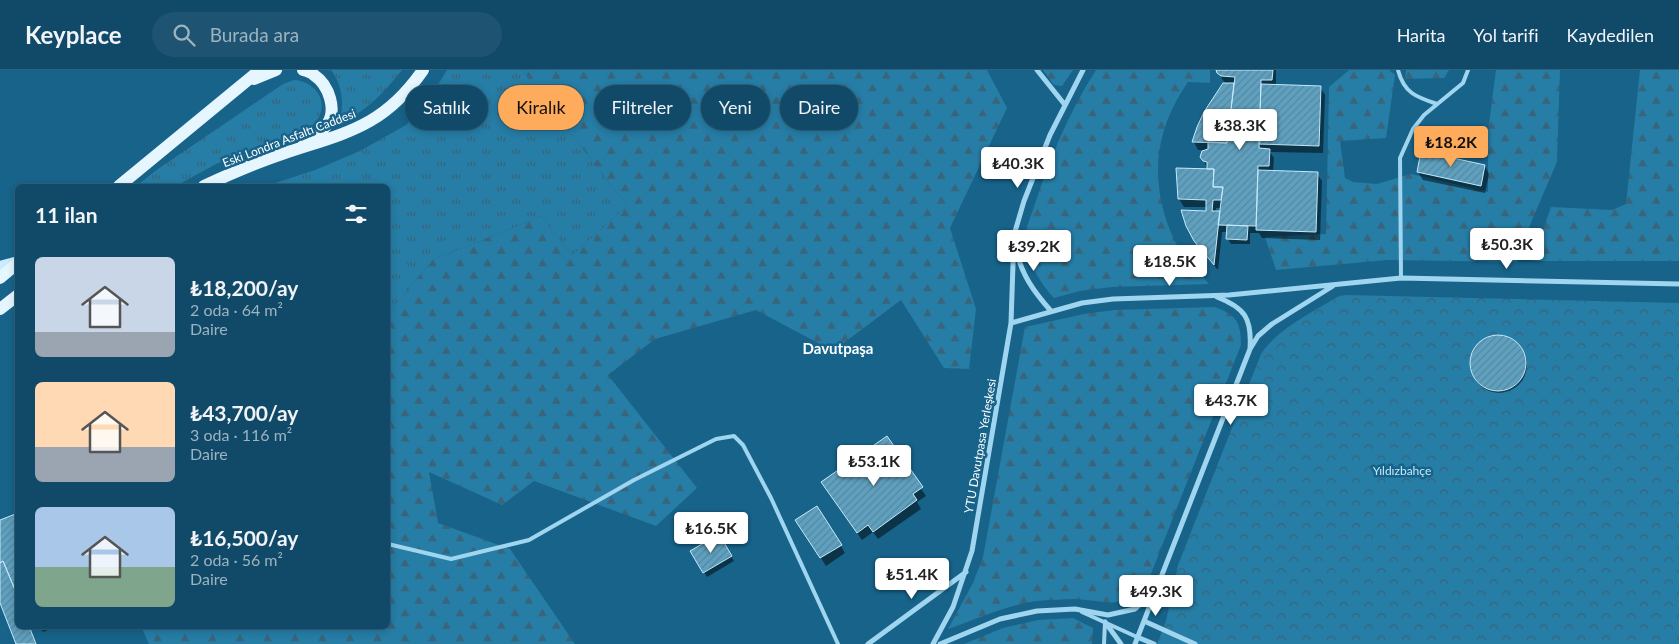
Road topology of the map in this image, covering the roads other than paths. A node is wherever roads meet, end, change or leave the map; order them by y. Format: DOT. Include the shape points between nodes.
graph roads {
  1 [pos="260,70"];
  2 [pos="276,70"];
  3 [pos="303,70"];
  4 [pos="423,70"];
  5 [pos="1037,70"];
  6 [pos="1084,70"];
  7 [pos="1398,70"];
  8 [pos="1468,70"];
  9 [pos="238,87"];
  10 [pos="1437,104"];
  11 [pos="1065,105"];
  12 [pos="282,154"];
  13 [pos="121,184"];
  14 [pos="208,184"];
  15 [pos="1014,235"];
  16 [pos="15,263"];
  17 [pos="15,265"];
  18 [pos="0,266"];
  19 [pos="0,278"];
  20 [pos="1401,278"];
  21 [pos="1335,284"];
  22 [pos="1679,284"];
  23 [pos="1214,296"];
  24 [pos="15,297"];
  25 [pos="0,309"];
  26 [pos="1051,311"];
  27 [pos="1010,323"];
  28 [pos="1250,349"];
  29 [pos="390,544"];
  30 [pos="966,571"];
  31 [pos="1156,590"];
  32 [pos="1075,609"];
  33 [pos="1144,621"];
  34 [pos="1105,622"];
  35 [pos="1137,637"];
  36 [pos="838,644"];
  37 [pos="868,644"];
  38 [pos="933,644"];
  39 [pos="940,644"];
  40 [pos="1104,644"];
  41 [pos="1121,644"];
  42 [pos="1135,644"];
  43 [pos="1154,644"];
  44 [pos="1195,644"];
  1 -- 9 [label="main road"];
  2 -- 9 [label="main road"];
  3 -- 12 [label="main road" via="313,74 324,86 332,106 331,117 318,133"];
  4 -- 12 [label="main road, Eski Londra Asfaltı Caddesi" via="411,88 374,120"];
  5 -- 11 [label="street"];
  6 -- 11 [label="street, YTU Davutpasa Yerleşkesi"];
  7 -- 10 [label="lane" via="1403,84 1414,96"];
  8 -- 10 [label="lane" via="1463,83"];
  9 -- 13 [label="main road"];
  10 -- 20 [label="lane" via="1413,129 1400,158"];
  11 -- 15 [label="street, YTU Davutpasa Yerleşkesi" via="1037,167"];
  12 -- 14 [label="main road, Eski Londra Asfaltı Caddesi"];
  15 -- 26 [label="street, YTU Davutpasa Yerleşkesi" via="1024,276"];
  15 -- 27 [label="street, YTU Davutpasa Yerleşkesi"];
  16 -- 18 [label="street"];
  17 -- 19 [label="main road"];
  20 -- 21 [label="street"];
  20 -- 22 [label="street"];
  21 -- 23 [label="street"];
  21 -- 28 [label="street" via="1272,324 1258,336"];
  23 -- 26 [label="street" via="1113,298"];
  23 -- 28 [label="street" via="1232,303 1244,314 1251,330"];
  24 -- 25 [label="main road"];
  26 -- 27 [label="street"];
  27 -- 30 [label="street, YTU Davutpasa Yerleşkesi"];
  28 -- 31 [label="street"];
  29 -- 36 [label="lane" via="451,559 529,540 634,480 716,439 734,436 743,444 771,498"];
  30 -- 37 [label="street"];
  30 -- 38 [label="street, YTU Davutpasa Yerleşkesi" via="953,607"];
  31 -- 32 [label="street" via="1135,609 1108,615"];
  31 -- 33 [label="street"];
  32 -- 34 [label="lane"];
  32 -- 39 [label="street" via="1037,611 1000,619"];
  33 -- 35 [label="street"];
  33 -- 44 [label="street"];
  34 -- 35 [label="lane"];
  34 -- 40 [label="lane"];
  34 -- 41 [label="street"];
  35 -- 42 [label="street"];
  35 -- 43 [label="street"];
}
